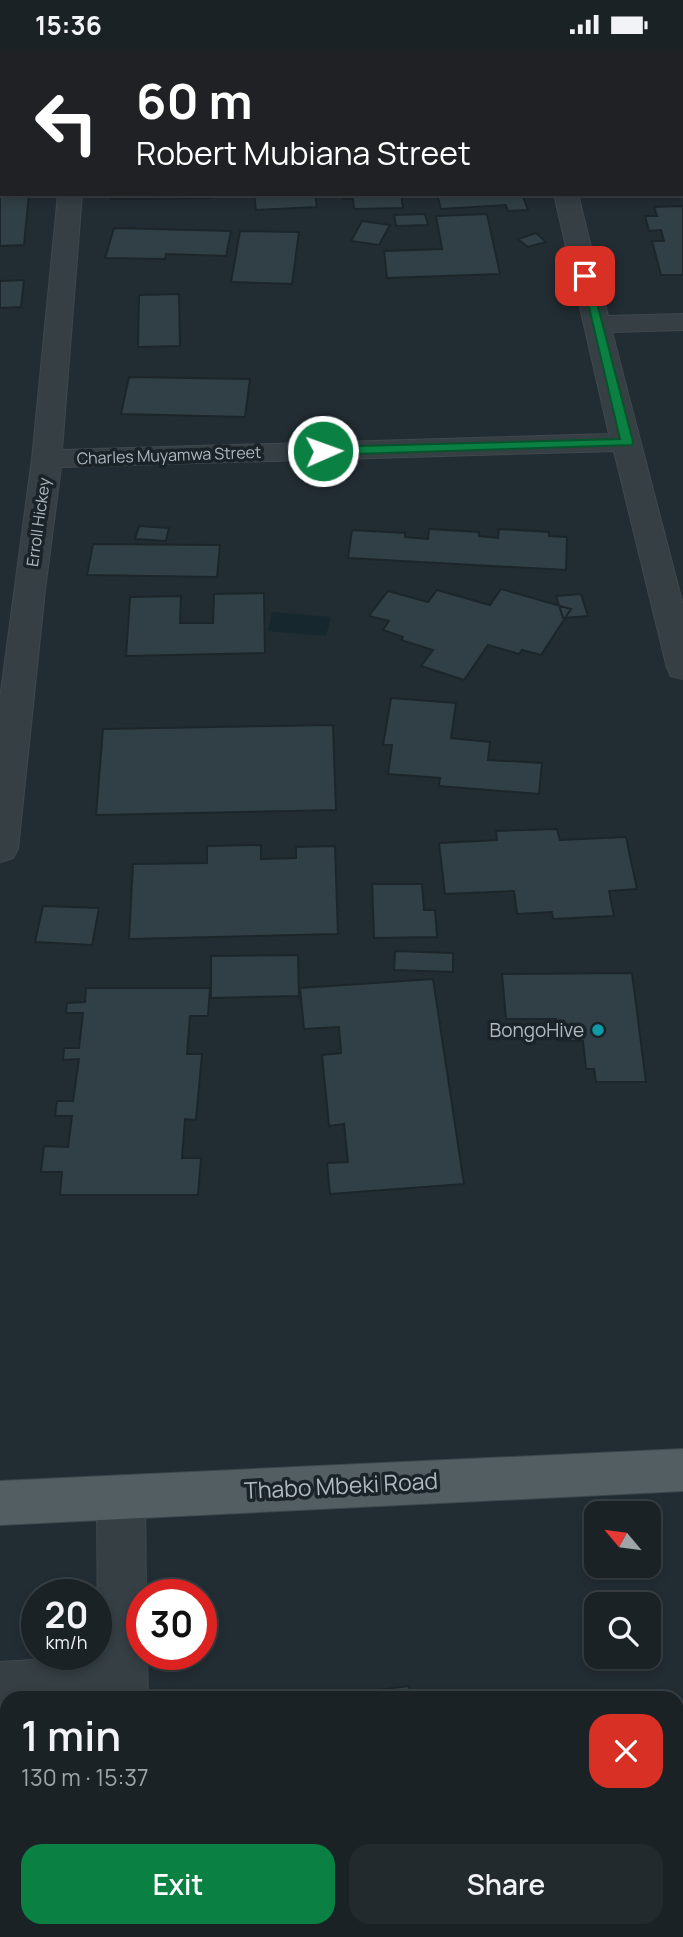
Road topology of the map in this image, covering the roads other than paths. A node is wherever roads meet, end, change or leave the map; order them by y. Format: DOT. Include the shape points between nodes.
graph roads {
  1 [pos="69,196"];
  2 [pos="566,196"];
  3 [pos="683,322"];
  4 [pos="596,324"];
  5 [pos="627,442"];
  6 [pos="47,459"];
  7 [pos="683,668"];
  8 [pos="0,849"];
  9 [pos="683,1470"];
  10 [pos="121,1497"];
  11 [pos="0,1503"];
  12 [pos="0,1687"];
  13 [pos="123,1688"];
  1 -- 6 [label="street, Erroll Hickey"];
  2 -- 4 [label="street"];
  3 -- 4 [label="street"];
  4 -- 5 [label="street"];
  5 -- 6 [label="street, Charles Muyamwa Street"];
  5 -- 7 [label="street"];
  6 -- 8 [label="street, Erroll Hickey"];
  9 -- 10 [label="main road, Thabo Mbeki Road"];
  10 -- 11 [label="main road, Thabo Mbeki Road"];
  10 -- 13 [label="street"];
  12 -- 13 [label="street"];
}
